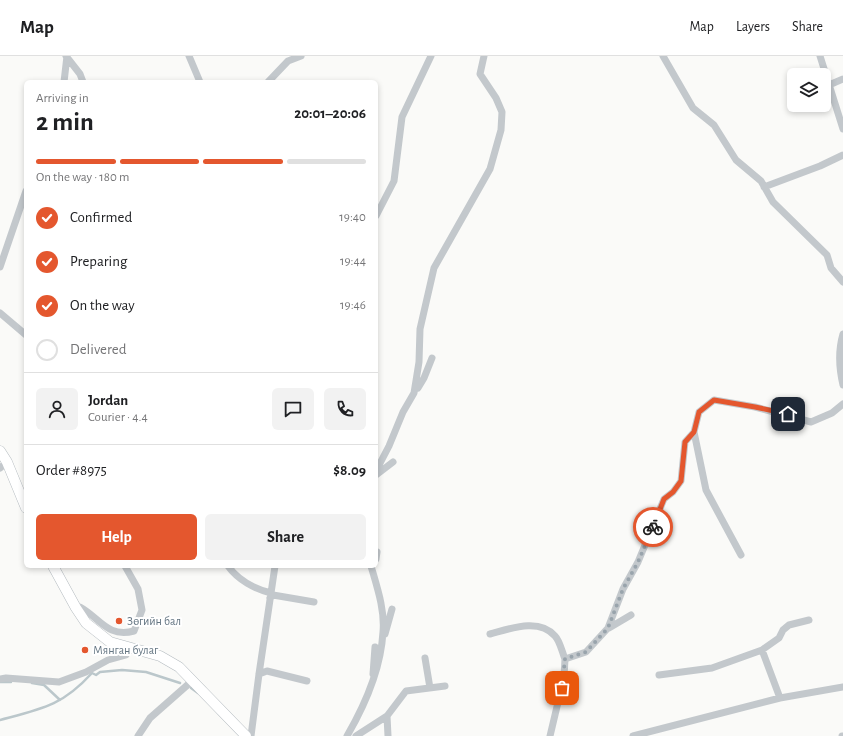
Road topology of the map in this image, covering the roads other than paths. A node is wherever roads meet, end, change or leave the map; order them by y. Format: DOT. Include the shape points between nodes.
graph roads {
  1 [pos="67,56"];
  2 [pos="189,56"];
  3 [pos="301,56"];
  4 [pos="431,56"];
  5 [pos="484,56"];
  6 [pos="663,56"];
  7 [pos="820,56"];
  8 [pos="824,68"];
  9 [pos="843,79"];
  10 [pos="64,80"];
  11 [pos="82,80"];
  12 [pos="199,80"];
  13 [pos="270,80"];
  14 [pos="831,84"];
  15 [pos="831,91"];
  16 [pos="843,130"];
  17 [pos="843,155"];
  18 [pos="764,186"];
  19 [pos="24,197"];
  20 [pos="378,209"];
  21 [pos="0,267"];
  22 [pos="843,282"];
  23 [pos="0,313"];
  24 [pos="24,333"];
  25 [pos="843,334"];
  26 [pos="432,358"];
  27 [pos="843,385"];
  28 [pos="414,393"];
  29 [pos="843,404"];
  30 [pos="694,432"];
  31 [pos="0,451"];
  32 [pos="393,462"];
  33 [pos="4,465"];
  34 [pos="378,467"];
  35 [pos="378,473"];
  36 [pos="24,504"];
  37 [pos="741,555"];
  38 [pos="54,568"];
  39 [pos="126,568"];
  40 [pos="230,568"];
  41 [pos="275,568"];
  42 [pos="371,568"];
  43 [pos="375,568"];
  44 [pos="373,575"];
  45 [pos="270,595"];
  46 [pos="314,602"];
  47 [pos="76,609"];
  48 [pos="392,609"];
  49 [pos="631,615"];
  50 [pos="809,620"];
  51 [pos="608,628"];
  52 [pos="490,634"];
  53 [pos="378,647"];
  54 [pos="130,648"];
  55 [pos="762,650"];
  56 [pos="425,658"];
  57 [pos="565,659"];
  58 [pos="259,674"];
  59 [pos="659,676"];
  60 [pos="2,677"];
  61 [pos="192,680"];
  62 [pos="306,680"];
  63 [pos="445,686"];
  64 [pos="843,687"];
  65 [pos="430,688"];
  66 [pos="780,698"];
  67 [pos="387,716"];
  68 [pos="138,736"];
  69 [pos="246,736"];
  70 [pos="252,736"];
  71 [pos="347,736"];
  72 [pos="356,736"];
  73 [pos="388,736"];
  74 [pos="550,736"];
  75 [pos="633,736"];
  1 -- 10 [label="street"];
  1 -- 11 [label="street"];
  2 -- 12 [label="street"];
  3 -- 13 [label="street" via="288,61"];
  4 -- 20 [label="street" via="402,117 394,181"];
  5 -- 28 [label="street" via="480,74 502,112 501,130 490,169 434,268 420,329 419,362"];
  6 -- 18 [label="street" via="693,108 714,125 736,160"];
  7 -- 8 [label="street"];
  9 -- 14 [label="street"];
  15 -- 16 [label="street"];
  17 -- 18 [label="street"];
  18 -- 22 [label="street" via="773,202 827,254 831,268"];
  19 -- 21 [label="street"];
  23 -- 24 [label="street"];
  25 -- 27 [label="street" via="840,343"];
  26 -- 28 [label="street" via="424,378"];
  28 -- 34 [label="street"];
  29 -- 30 [label="street" via="832,413 811,422 755,407 714,400 699,412"];
  30 -- 37 [label="street" via="706,490"];
  30 -- 51 [label="street" via="685,442 681,481 664,499"];
  31 -- 33 [label="main road"];
  32 -- 35 [label="street"];
  33 -- 36 [label="main road"];
  38 -- 47 [label="main road"];
  39 -- 47 [label="street" via="138,589 142,610 134,631 126,633 108,629 90,612 80,607"];
  40 -- 45 [label="street" via="237,576"];
  41 -- 45 [label="street"];
  42 -- 44 [label="street"];
  43 -- 44 [label="street"];
  44 -- 53 [label="street" via="381,602 383,632"];
  45 -- 46 [label="street"];
  45 -- 58 [label="street"];
  47 -- 54 [label="main road" via="86,623 110,642"];
  48 -- 53 [label="street"];
  49 -- 51 [label="street"];
  50 -- 55 [label="street" via="789,625 779,638"];
  51 -- 57 [label="street" via="586,652"];
  52 -- 57 [label="street" via="528,625 544,628 555,636"];
  53 -- 71 [label="street" via="379,663 359,716"];
  54 -- 60 [label="street" via="126,655 108,660 59,682"];
  54 -- 61 [label="main road" via="160,656 179,667"];
  55 -- 59 [label="street" via="712,668"];
  55 -- 66 [label="street"];
  56 -- 65 [label="street"];
  57 -- 74 [label="street" via="564,677"];
  58 -- 62 [label="street" via="267,671"];
  58 -- 70 [label="street"];
  61 -- 68 [label="street" via="150,718"];
  61 -- 69 [label="main road"];
  63 -- 65 [label="street"];
  64 -- 66 [label="street"];
  65 -- 67 [label="street" via="406,691"];
  66 -- 75 [label="street"];
  67 -- 72 [label="street"];
  67 -- 73 [label="street"];
}
